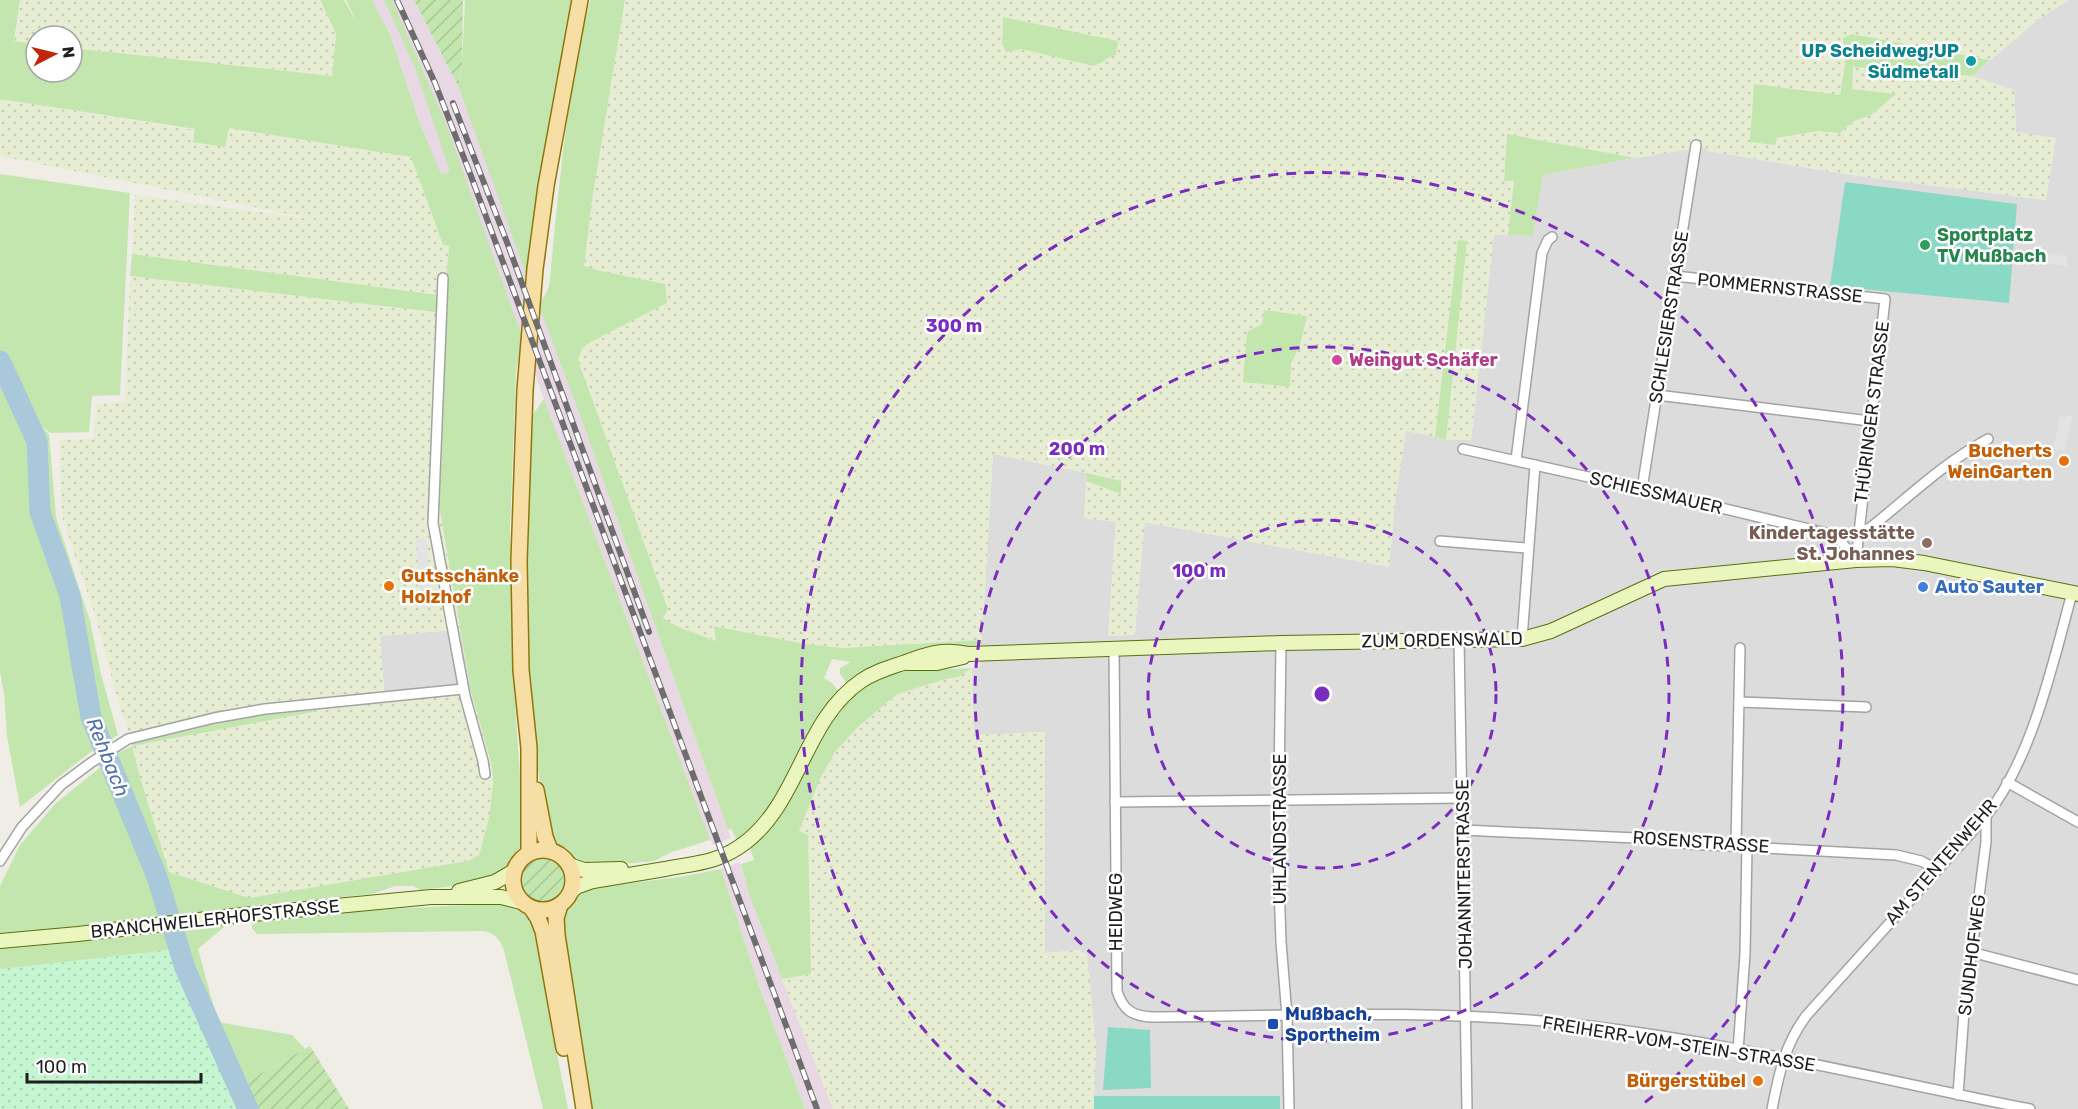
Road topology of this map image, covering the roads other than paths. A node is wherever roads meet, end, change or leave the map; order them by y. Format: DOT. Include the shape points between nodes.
graph roads {
  1 [pos="580,0"];
  2 [pos="1696,145"];
  3 [pos="1552,237"];
  4 [pos="1675,276"];
  5 [pos="442,279"];
  6 [pos="1885,299"];
  7 [pos="1656,395"];
  8 [pos="1870,421"];
  9 [pos="1988,439"];
  10 [pos="1463,449"];
  11 [pos="1516,460"];
  12 [pos="1535,465"];
  13 [pos="1642,489"];
  14 [pos="1858,532"];
  15 [pos="1440,541"];
  16 [pos="1527,548"];
  17 [pos="1856,560"];
  18 [pos="2075,593"];
  19 [pos="1459,639"];
  20 [pos="1522,639"];
  21 [pos="1281,643"];
  22 [pos="1114,648"];
  23 [pos="1740,648"];
  24 [pos="463,689"];
  25 [pos="1739,702"];
  26 [pos="1866,707"];
  27 [pos="529,748"];
  28 [pos="484,774"];
  29 [pos="2007,782"];
  30 [pos="1463,798"];
  31 [pos="1278,801"];
  32 [pos="1115,802"];
  33 [pos="1986,816"];
  34 [pos="2078,822"];
  35 [pos="1464,830"];
  36 [pos="1736,845"];
  37 [pos="1747,846"];
  38 [pos="550,850"];
  39 [pos="529,853"];
  40 [pos="0,861"];
  41 [pos="569,865"];
  42 [pos="665,869"];
  43 [pos="1936,869"];
  44 [pos="513,871"];
  45 [pos="570,893"];
  46 [pos="431,897"];
  47 [pos="527,905"];
  48 [pos="560,905"];
  49 [pos="0,941"];
  50 [pos="1971,952"];
  51 [pos="2078,980"];
  52 [pos="1287,1016"];
  53 [pos="1466,1016"];
  54 [pos="1738,1051"];
  55 [pos="1783,1059"];
  56 [pos="1958,1095"];
  57 [pos="577,1109"];
  58 [pos="584,1109"];
  59 [pos="1289,1109"];
  60 [pos="1467,1109"];
  61 [pos="1772,1109"];
  62 [pos="2030,1109"];
  1 -- 27 [label="main road" via="546,186 525,390 519,561 521,670"];
  2 -- 4 [label="street, SCHLESIERSTRASSE"];
  3 -- 11 [label="street" via="1542,253"];
  4 -- 6 [label="street, POMMERNSTRASSE"];
  4 -- 7 [label="street, SCHLESIERSTRASSE"];
  5 -- 24 [label="street" via="433,523"];
  6 -- 8 [label="street, THÜRINGER STRASSE"];
  7 -- 8 [label="street"];
  7 -- 13 [label="street, SCHLESIERSTRASSE"];
  8 -- 14 [label="street, THÜRINGER STRASSE"];
  9 -- 14 [label="street" via="1938,470 1870,528"];
  10 -- 11 [label="street, SCHIESSMAUER"];
  11 -- 12 [label="street, SCHIESSMAUER"];
  12 -- 13 [label="street, SCHIESSMAUER"];
  12 -- 16 [label="street"];
  13 -- 17 [label="street, SCHIESSMAUER" via="1830,534"];
  14 -- 17 [label="street, THÜRINGER STRASSE"];
  15 -- 16 [label="street"];
  16 -- 20 [label="street"];
  17 -- 18 [label="street, ZUM ORDENSWALD" via="1924,563"];
  17 -- 20 [label="street, ZUM ORDENSWALD" via="1664,579 1551,631"];
  18 -- 29 [label="street, AM STENTENWEHR" via="2038,712"];
  19 -- 20 [label="street, ZUM ORDENSWALD"];
  19 -- 21 [label="street, ZUM ORDENSWALD"];
  19 -- 30 [label="street, JOHANNITERSTRASSE"];
  21 -- 22 [label="street, ZUM ORDENSWALD"];
  21 -- 31 [label="street, UHLANDSTRASSE"];
  22 -- 32 [label="street, HEIDWEG"];
  22 -- 42 [label="street, ZUM ORDENSWALD" via="969,654 937,663 903,663 881,670 861,681 837,703 773,814 746,842 713,861"];
  23 -- 25 [label="street"];
  24 -- 28 [label="street"];
  24 -- 40 [label="street" via="265,709 128,739 61,785 28,820"];
  25 -- 26 [label="street"];
  25 -- 36 [label="street"];
  27 -- 38 [label="main road"];
  27 -- 39 [label="main road"];
  29 -- 33 [label="street, AM STENTENWEHR"];
  29 -- 34 [label="street"];
  30 -- 31 [label="street"];
  30 -- 35 [label="street, JOHANNITERSTRASSE"];
  31 -- 32 [label="street"];
  31 -- 52 [label="street, UHLANDSTRASSE"];
  32 -- 52 [label="street, HEIDWEG" via="1117,991 1124,1009 1152,1017"];
  33 -- 43 [label="street, AM STENTENWEHR"];
  33 -- 50 [label="street, SUNDHOFWEG"];
  35 -- 36 [label="street, ROSENSTRASSE"];
  35 -- 53 [label="street, JOHANNITERSTRASSE"];
  36 -- 37 [label="street, ROSENSTRASSE"];
  37 -- 43 [label="street, ROSENSTRASSE" via="1896,855"];
  37 -- 54 [label="street"];
  38 -- 39 [label="main road"];
  38 -- 41 [label="main road"];
  39 -- 44 [label="main road"];
  41 -- 42 [label="street, ZUM ORDENSWALD" via="590,870"];
  41 -- 45 [label="main road" via="573,880"];
  42 -- 45 [label="street, ZUM ORDENSWALD" via="593,881"];
  43 -- 55 [label="street, AM STENTENWEHR" via="1806,1016"];
  44 -- 46 [label="street, BRANCHWEILERHOFSTRASSE" via="495,882"];
  44 -- 47 [label="main road" via="514,890"];
  45 -- 48 [label="main road"];
  46 -- 47 [label="street, BRANCHWEILERHOFSTRASSE" via="501,897"];
  46 -- 49 [label="street, BRANCHWEILERHOFSTRASSE"];
  47 -- 48 [label="main road" via="548,910"];
  47 -- 57 [label="main road" via="543,932"];
  48 -- 58 [label="main road" via="557,936"];
  50 -- 51 [label="street"];
  50 -- 56 [label="street, SUNDHOFWEG"];
  52 -- 53 [label="street, FREIHERR-VOM-STEIN-STRASSE"];
  52 -- 59 [label="street, UHLANDSTRASSE"];
  53 -- 54 [label="street, FREIHERR-VOM-STEIN-STRASSE" via="1587,1026"];
  53 -- 60 [label="street, JOHANNITERSTRASSE"];
  54 -- 55 [label="street, FREIHERR-VOM-STEIN-STRASSE"];
  55 -- 56 [label="street, FREIHERR-VOM-STEIN-STRASSE"];
  55 -- 61 [label="street, AM STENTENWEHR"];
  56 -- 62 [label="street, FREIHERR-VOM-STEIN-STRASSE"];
}
